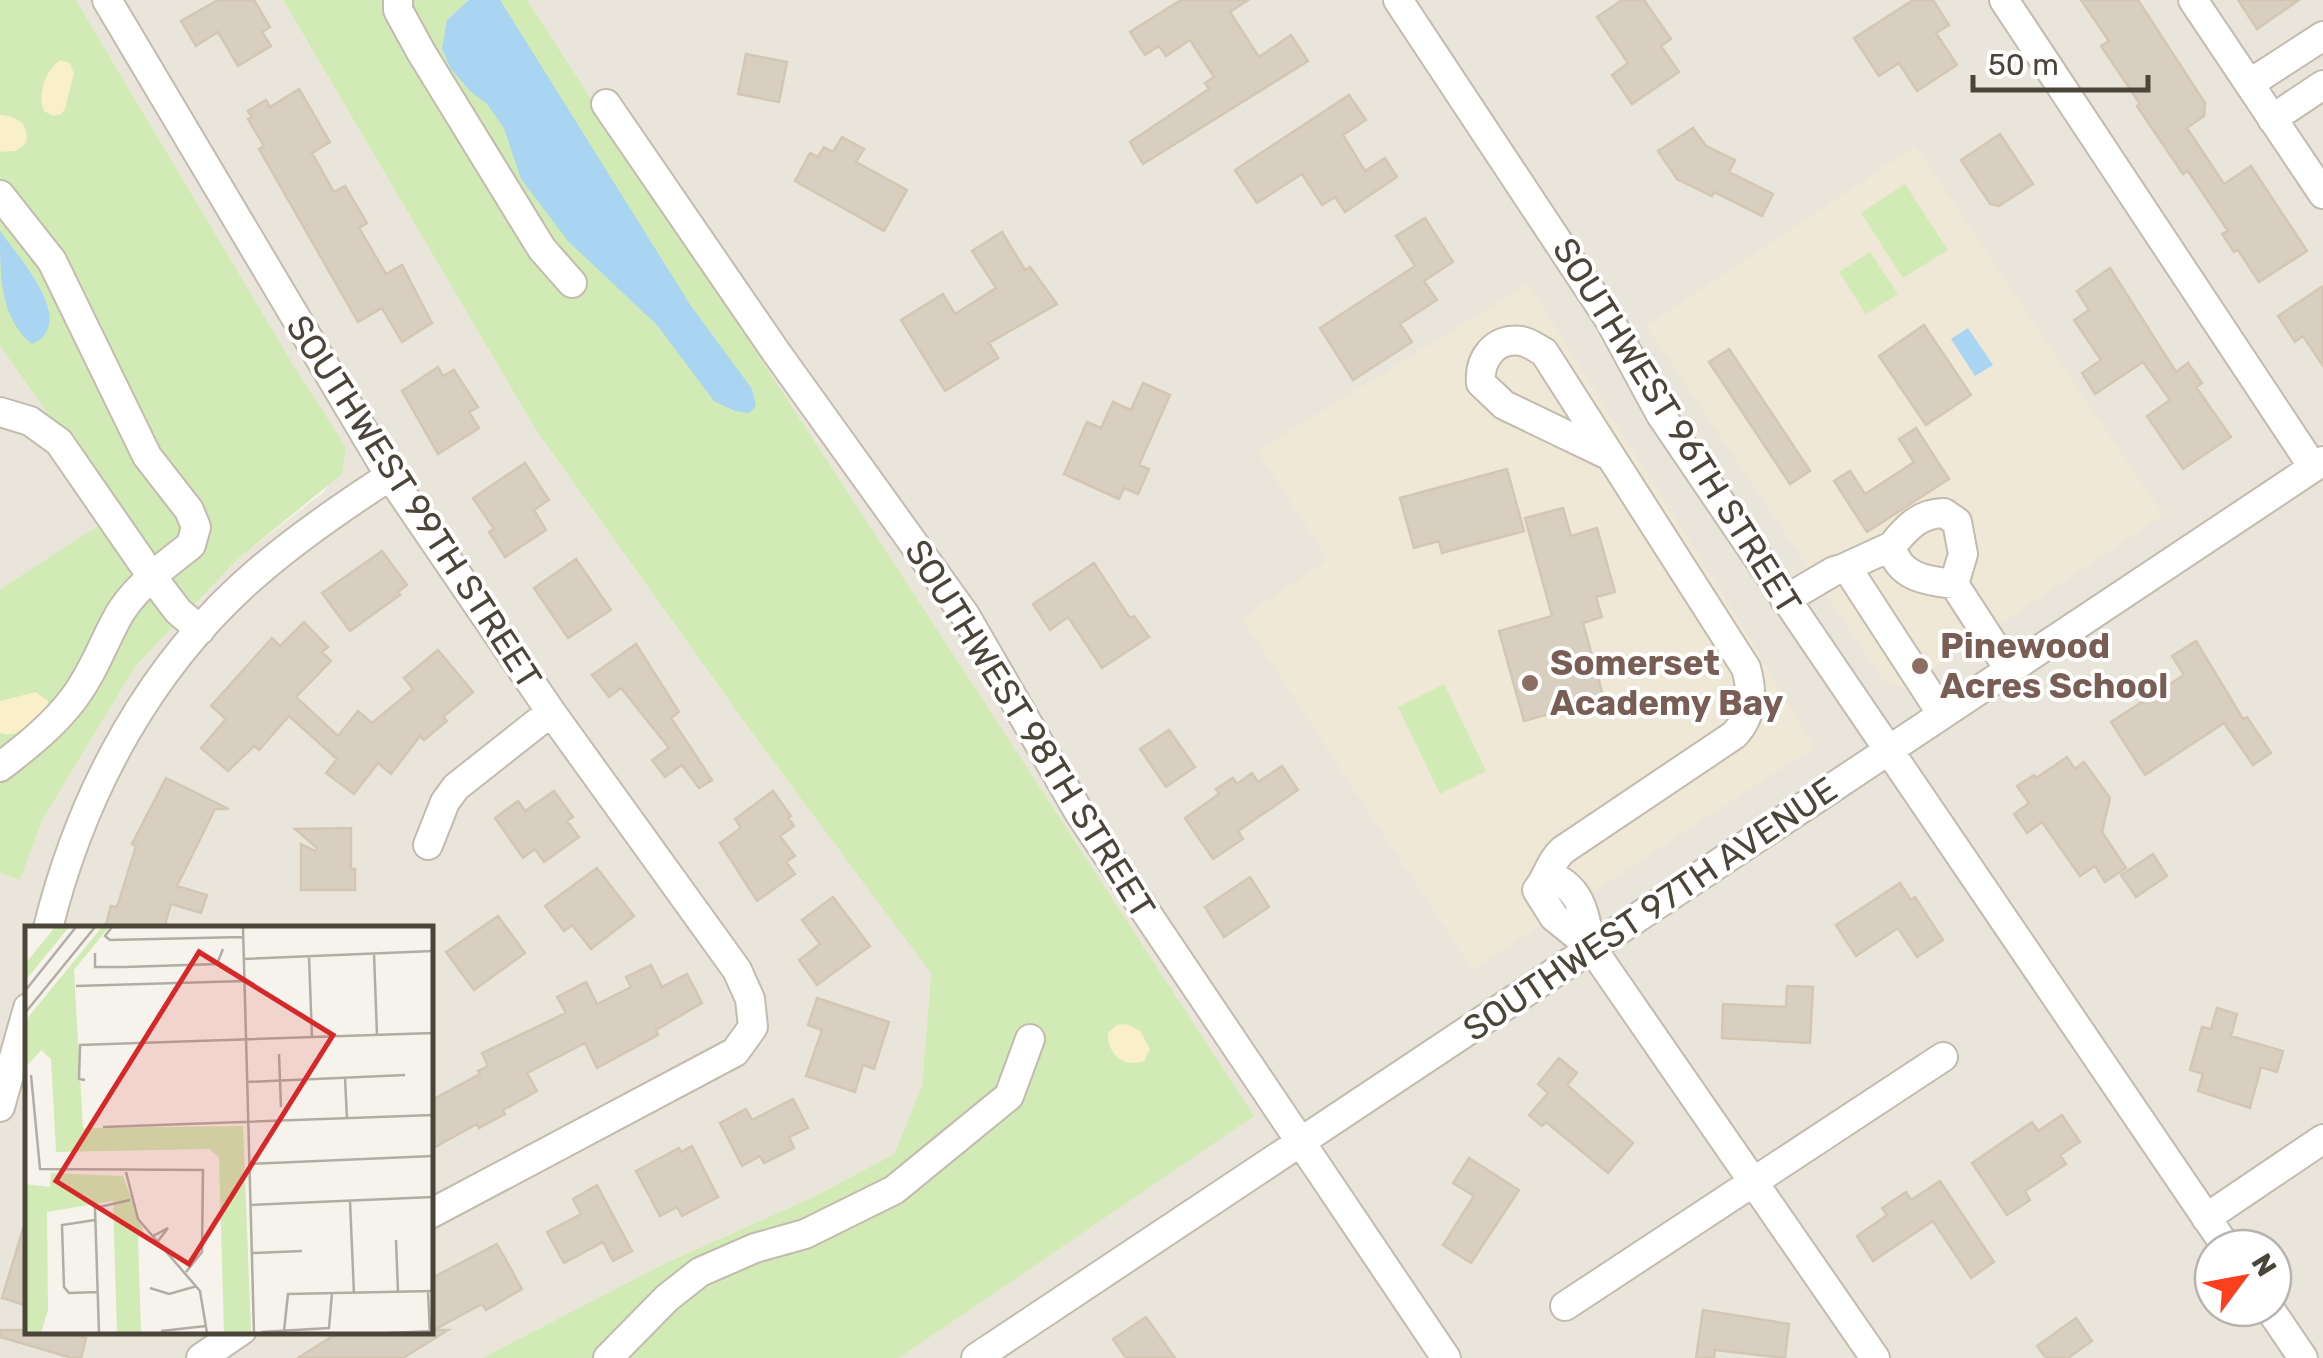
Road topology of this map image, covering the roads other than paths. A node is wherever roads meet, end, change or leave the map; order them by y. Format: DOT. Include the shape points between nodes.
graph roads {
  1 [pos="108,0"];
  2 [pos="398,0"];
  3 [pos="1398,0"];
  4 [pos="2004,0"];
  5 [pos="2194,0"];
  6 [pos="2323,36"];
  7 [pos="2249,84"];
  8 [pos="2323,85"];
  9 [pos="606,104"];
  10 [pos="2272,118"];
  11 [pos="2323,194"];
  12 [pos="0,195"];
  13 [pos="572,283"];
  14 [pos="0,412"];
  15 [pos="1608,454"];
  16 [pos="2318,464"];
  17 [pos="390,476"];
  18 [pos="1892,546"];
  19 [pos="1838,570"];
  20 [pos="152,578"];
  21 [pos="1954,584"];
  22 [pos="1785,600"];
  23 [pos="200,630"];
  24 [pos="2009,669"];
  25 [pos="551,712"];
  26 [pos="1942,714"];
  27 [pos="1886,751"];
  28 [pos="0,767"];
  29 [pos="428,844"];
  30 [pos="48,926"];
  31 [pos="1591,947"];
  32 [pos="25,1020"];
  33 [pos="1030,1039"];
  34 [pos="1943,1057"];
  35 [pos="0,1107"];
  36 [pos="2323,1139"];
  37 [pos="1300,1143"];
  38 [pos="1753,1181"];
  39 [pos="432,1213"];
  40 [pos="2206,1218"];
  41 [pos="2213,1228"];
  42 [pos="1565,1306"];
  43 [pos="2283,1328"];
  44 [pos="238,1333"];
  45 [pos="1012,1348"];
  46 [pos="202,1358"];
  47 [pos="608,1358"];
  48 [pos="976,1358"];
  49 [pos="1446,1358"];
  50 [pos="1875,1358"];
  51 [pos="2304,1358"];
  1 -- 17 [label="street, SOUTHWEST 99TH STREET"];
  2 -- 13 [label="street" via="421,52 542,249"];
  3 -- 22 [label="street, SOUTHWEST 96TH STREET" via="1556,234 1660,415"];
  4 -- 16 [label="street"];
  5 -- 7 [label="street"];
  6 -- 7 [label="street"];
  7 -- 10 [label="street"];
  8 -- 10 [label="street"];
  9 -- 37 [label="street, SOUTHWEST 98TH STREET" via="965,615 1080,814"];
  10 -- 11 [label="street"];
  12 -- 20 [label="street" via="52,261 147,456 193,518 191,545"];
  14 -- 20 [label="street" via="37,424 62,445"];
  15 -- 15 [label="street" via="1544,352 1522,341 1488,353 1481,383 1504,404"];
  15 -- 31 [label="street" via="1746,668 1750,700 1734,736 1563,850 1552,864 1538,890 1542,900"];
  16 -- 24 [label="street, SOUTHWEST 97TH AVENUE"];
  17 -- 23 [label="street" via="258,572"];
  17 -- 25 [label="street, SOUTHWEST 99TH STREET"];
  18 -- 19 [label="street"];
  18 -- 21 [label="street" via="1901,568"];
  18 -- 21 [label="street" via="1917,520 1951,514 1964,543"];
  19 -- 22 [label="street"];
  19 -- 26 [label="street" via="1851,574"];
  20 -- 23 [label="street"];
  20 -- 28 [label="street" via="115,621 97,665 71,702"];
  21 -- 24 [label="street"];
  22 -- 27 [label="street, SOUTHWEST 96TH STREET"];
  23 -- 30 [label="street" via="114,752 84,814"];
  24 -- 26 [label="street, SOUTHWEST 97TH AVENUE"];
  25 -- 29 [label="street" via="456,787"];
  25 -- 39 [label="street, SOUTHWEST 99TH STREET" via="746,986 753,1027 735,1052"];
  26 -- 27 [label="street, SOUTHWEST 97TH AVENUE"];
  27 -- 31 [label="street, SOUTHWEST 97TH AVENUE"];
  27 -- 40 [label="street, SOUTHWEST 96TH STREET"];
  31 -- 37 [label="street, SOUTHWEST 97TH AVENUE"];
  31 -- 38 [label="street"];
  32 -- 35 [label="street"];
  33 -- 47 [label="street" via="1009,1096 894,1190 805,1234 700,1272"];
  34 -- 38 [label="street"];
  36 -- 40 [label="street"];
  37 -- 45 [label="street, SOUTHWEST 97TH AVENUE"];
  37 -- 49 [label="street, SOUTHWEST 98TH STREET"];
  38 -- 42 [label="street"];
  38 -- 50 [label="street"];
  40 -- 41 [label="street, SOUTHWEST 96TH STREET"];
  43 -- 51 [label="street"];
  44 -- 46 [label="street"];
  45 -- 48 [label="street, SOUTHWEST 97TH AVENUE"];
}
